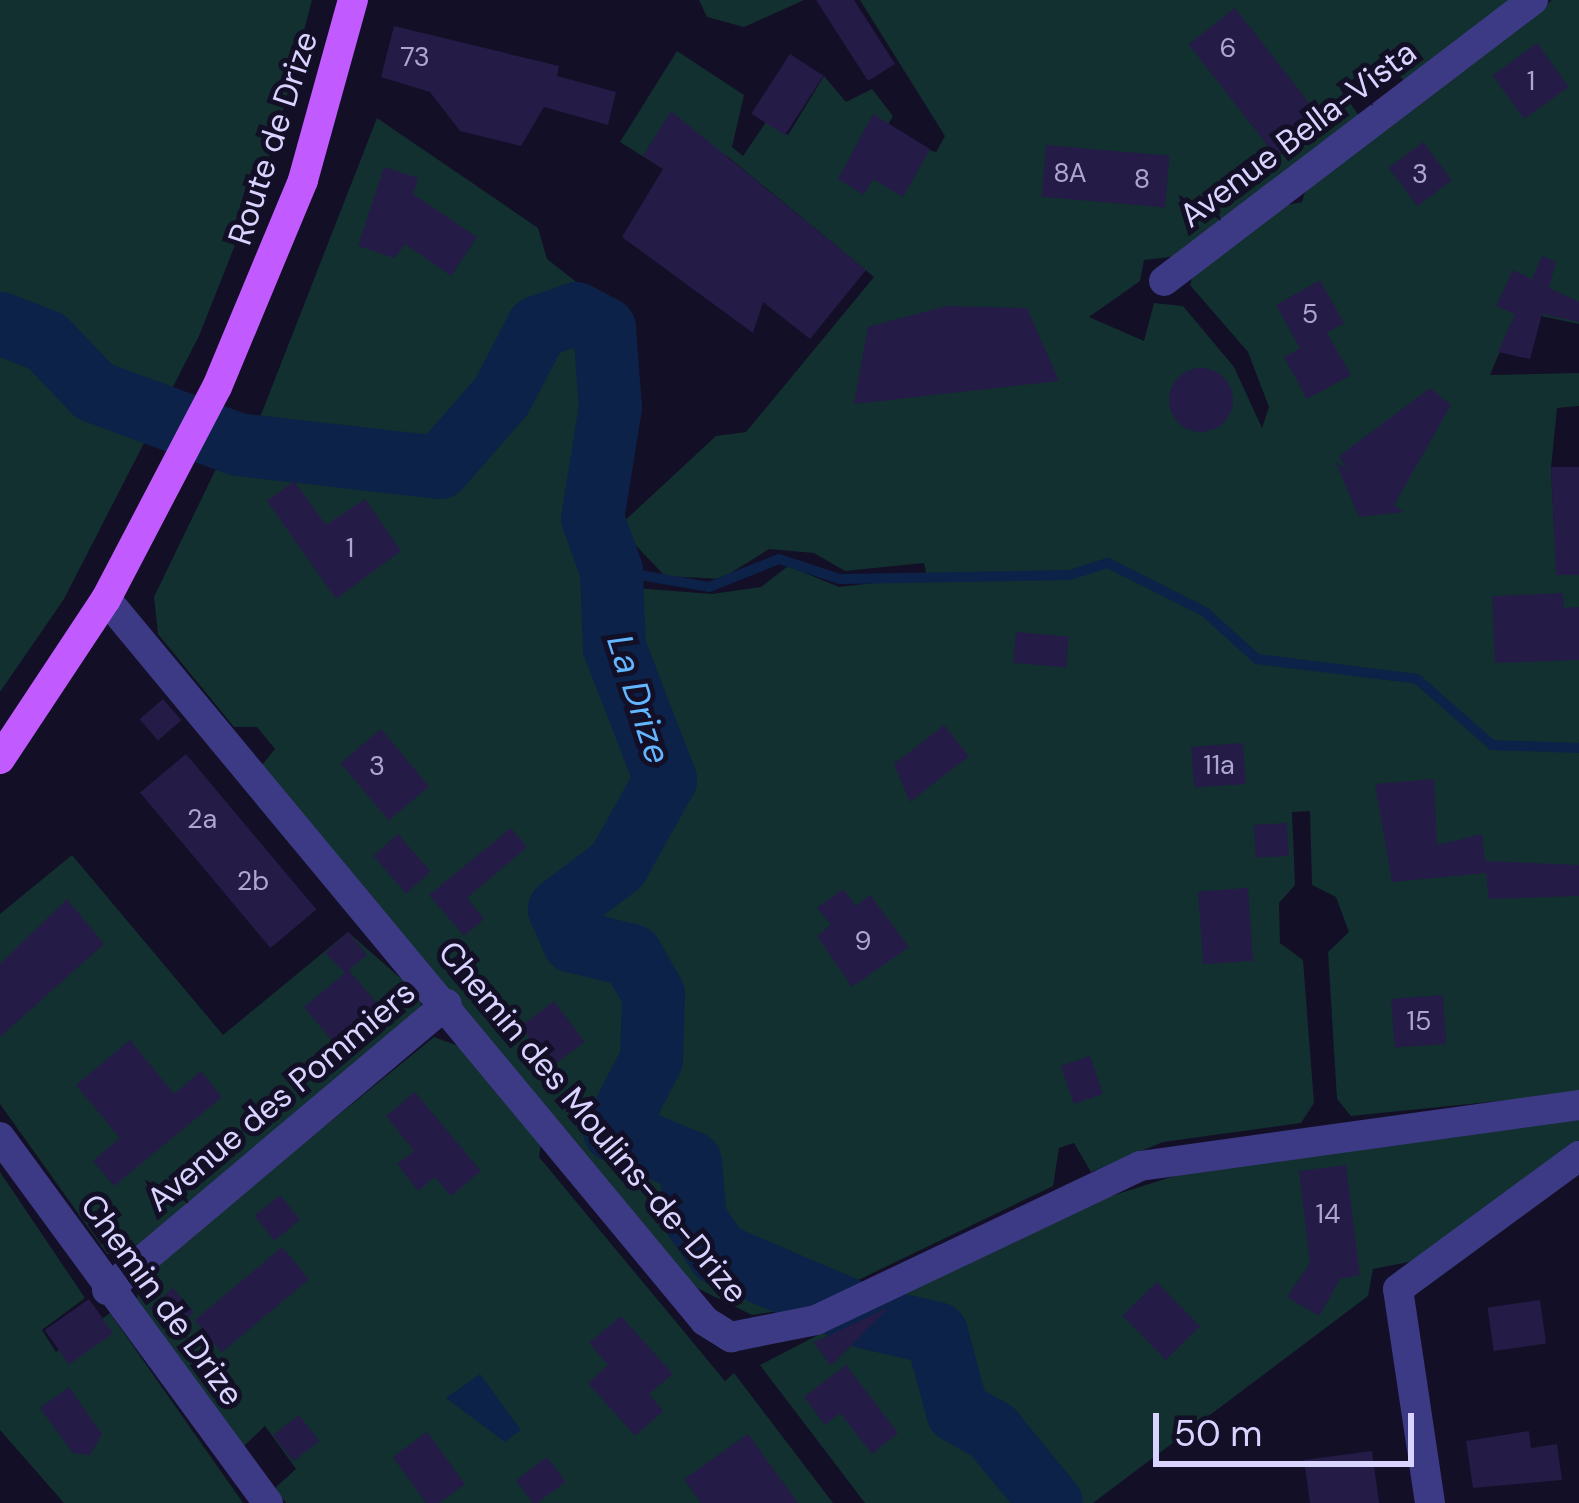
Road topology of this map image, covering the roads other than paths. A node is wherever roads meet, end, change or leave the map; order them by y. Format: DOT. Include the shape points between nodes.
graph roads {
  1 [pos="353,0"];
  2 [pos="1533,0"];
  3 [pos="1164,281"];
  4 [pos="106,599"];
  5 [pos="0,759"];
  6 [pos="447,1004"];
  7 [pos="1579,1105"];
  8 [pos="0,1138"];
  9 [pos="1579,1156"];
  10 [pos="106,1290"];
  11 [pos="268,1503"];
  12 [pos="1430,1503"];
  1 -- 4 [label="main road, Route de Drize" via="257,296"];
  2 -- 3 [label="street, Avenue Bella-Vista"];
  4 -- 5 [label="main road, Route de Drize"];
  4 -- 6 [label="street, Chemin des Moulins-de-Drize"];
  6 -- 7 [label="street, Chemin des Moulins-de-Drize" via="716,1331 755,1339 816,1320 1139,1166"];
  6 -- 10 [label="street, Avenue des Pommiers"];
  8 -- 10 [label="street, Chemin de Drize"];
  9 -- 12 [label="street" via="1398,1289"];
  10 -- 11 [label="street, Chemin de Drize"];
}
